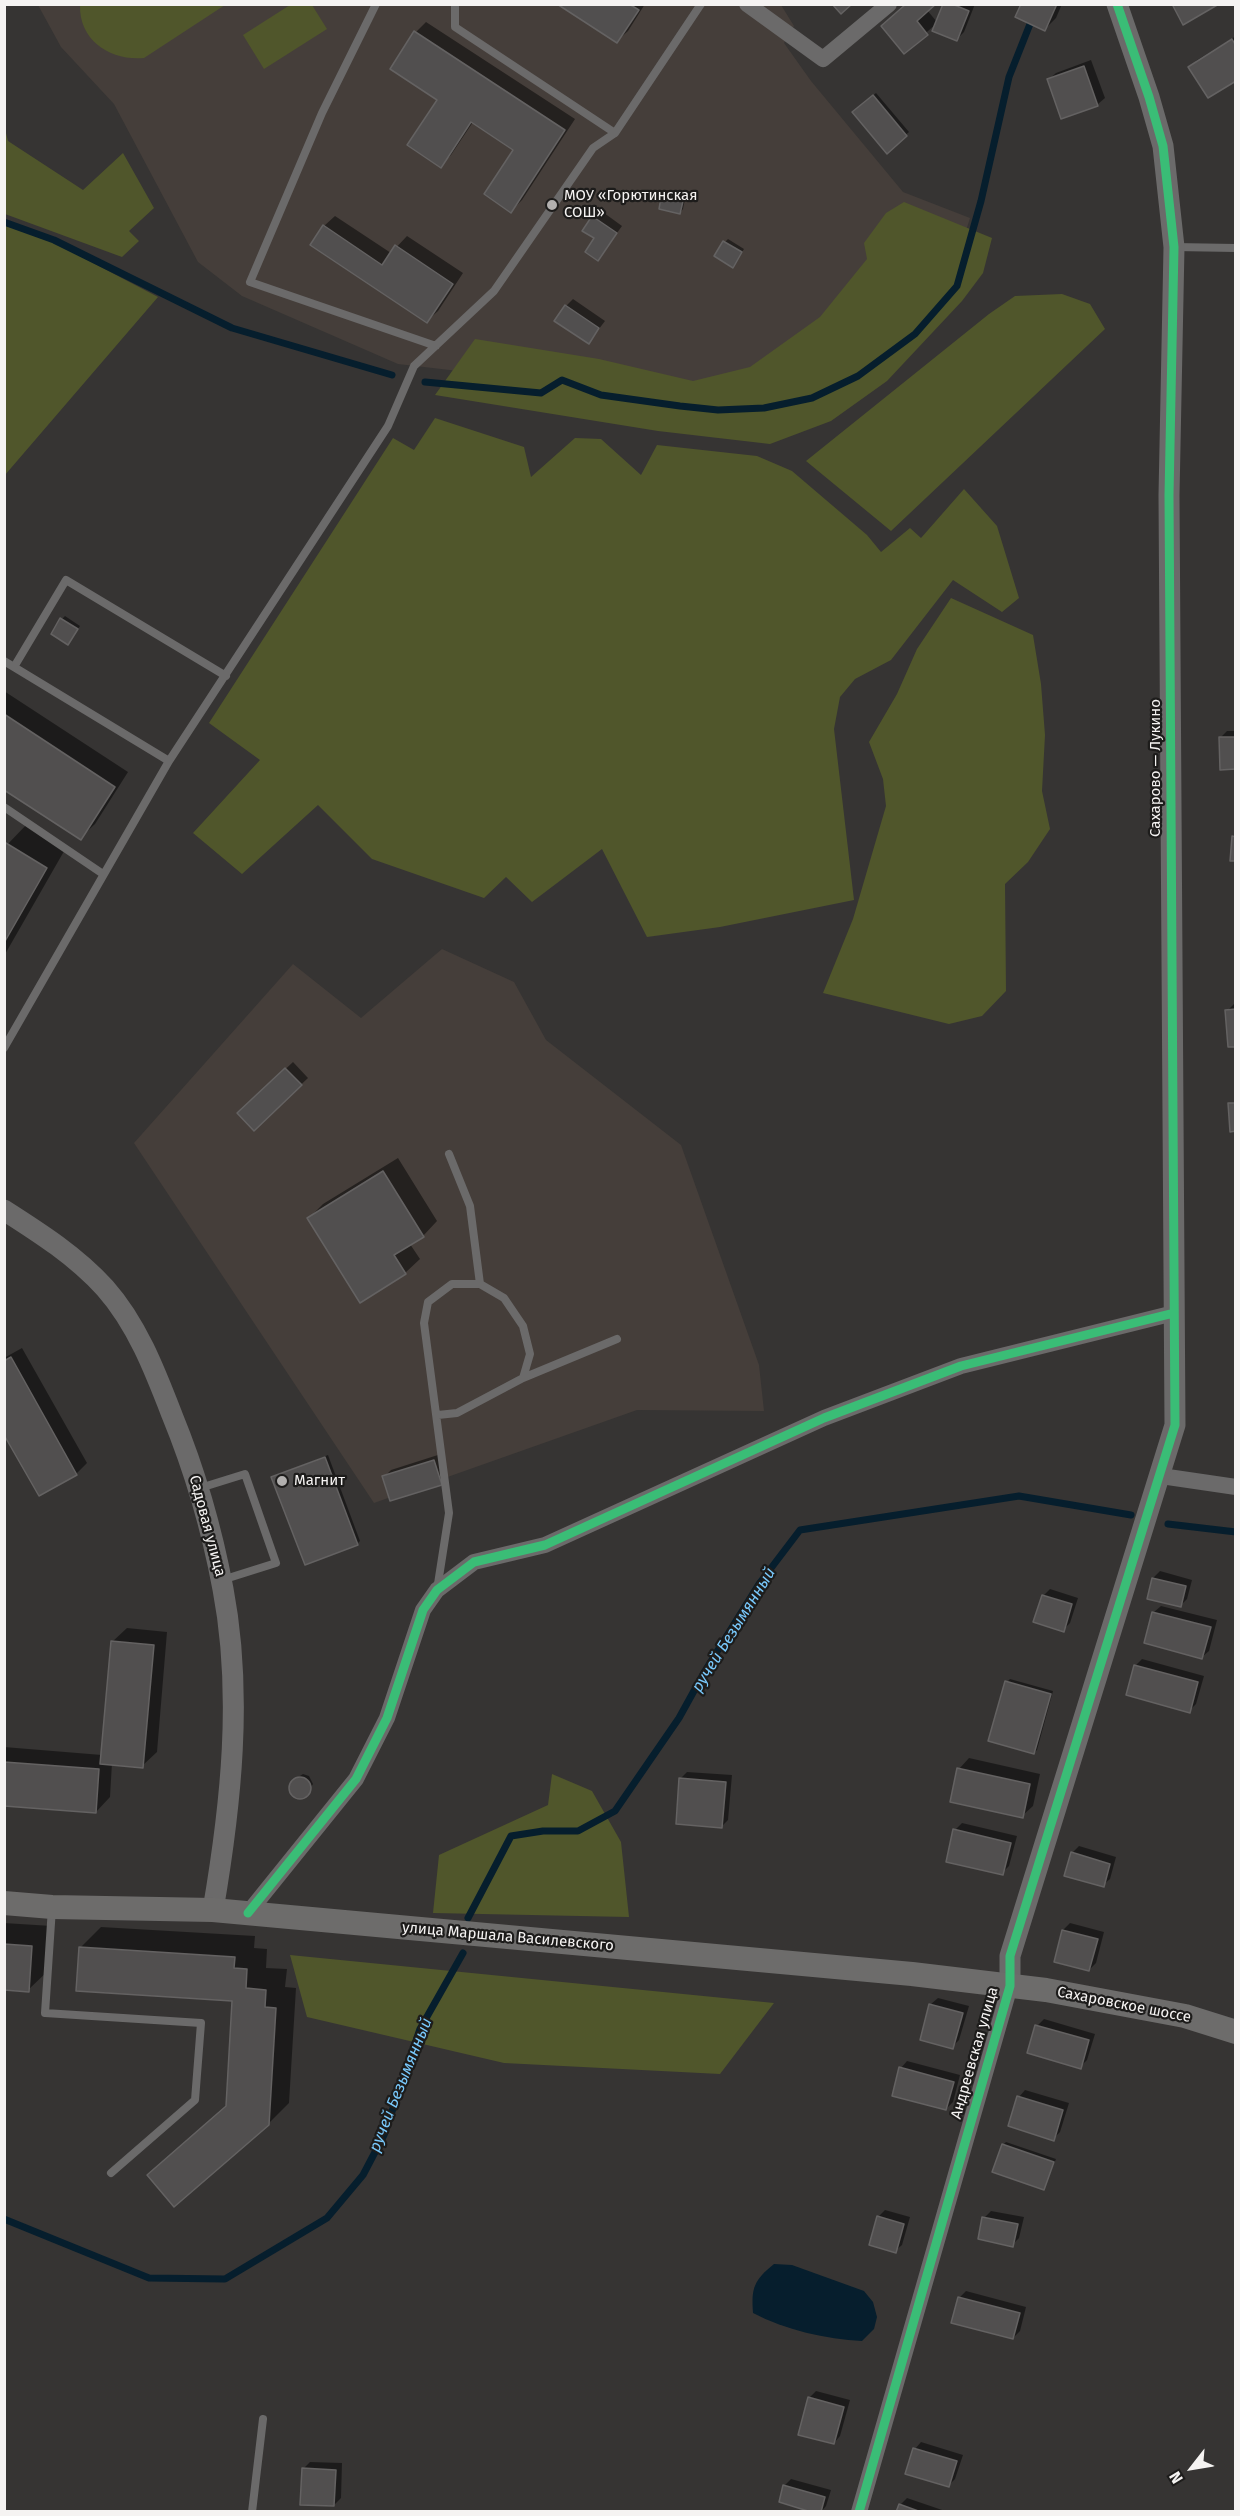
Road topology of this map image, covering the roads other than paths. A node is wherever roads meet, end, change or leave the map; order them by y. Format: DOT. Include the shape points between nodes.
graph roads {
  1 [pos="376,4"];
  2 [pos="455,4"];
  3 [pos="701,4"];
  4 [pos="747,4"];
  5 [pos="889,4"];
  6 [pos="1117,4"];
  7 [pos="615,133"];
  8 [pos="1174,247"];
  9 [pos="1236,248"];
  10 [pos="436,346"];
  11 [pos="4,661"];
  12 [pos="14,667"];
  13 [pos="226,676"];
  14 [pos="169,761"];
  15 [pos="4,807"];
  16 [pos="103,874"];
  17 [pos="4,1048"];
  18 [pos="448,1154"];
  19 [pos="4,1210"];
  20 [pos="480,1284"];
  21 [pos="1174,1313"];
  22 [pos="617,1340"];
  23 [pos="523,1378"];
  24 [pos="438,1415"];
  25 [pos="1161,1476"];
  26 [pos="1236,1487"];
  27 [pos="199,1488"];
  28 [pos="1140,1534"];
  29 [pos="221,1580"];
  30 [pos="437,1590"];
  31 [pos="4,1903"];
  32 [pos="52,1907"];
  33 [pos="213,1910"];
  34 [pos="248,1913"];
  35 [pos="1010,1986"];
  36 [pos="1236,2032"];
  37 [pos="111,2173"];
  38 [pos="263,2419"];
  39 [pos="252,2511"];
  40 [pos="859,2511"];
  1 -- 10 [label="lane" via="322,113 250,282"];
  2 -- 7 [label="lane" via="455,27"];
  3 -- 7 [label="lane"];
  4 -- 5 [label="street" via="823,59"];
  6 -- 8 [label="street, Сахарово — Лукино" via="1163,146"];
  7 -- 10 [label="lane" via="593,148 494,291"];
  8 -- 9 [label="lane"];
  8 -- 21 [label="street, Сахарово — Лукино" via="1169,507"];
  10 -- 13 [label="lane" via="414,366 388,426"];
  11 -- 12 [label="lane"];
  12 -- 13 [label="lane" via="66,580"];
  12 -- 14 [label="lane"];
  13 -- 14 [label="lane"];
  14 -- 16 [label="lane"];
  15 -- 16 [label="lane"];
  16 -- 17 [label="lane"];
  18 -- 20 [label="lane" via="470,1206"];
  19 -- 27 [label="street, Садовая улица" via="58,1245 105,1288 126,1315 162,1389"];
  20 -- 23 [label="lane" via="504,1299 523,1326 530,1354"];
  20 -- 24 [label="lane" via="452,1284 428,1302 424,1323"];
  21 -- 25 [label="street, Сахарово — Лукино" via="1175,1425"];
  21 -- 30 [label="street" via="961,1366 918,1382 824,1418 545,1545 474,1562"];
  22 -- 23 [label="lane"];
  23 -- 24 [label="lane" via="457,1413"];
  24 -- 30 [label="lane" via="449,1513"];
  25 -- 26 [label="street"];
  25 -- 28 [label="street, Сахарово — Лукино"];
  27 -- 29 [label="street, Садовая улица"];
  27 -- 29 [label="lane" via="245,1474 276,1563"];
  28 -- 35 [label="street, Андреевская улица" via="1010,1956"];
  29 -- 33 [label="street, Садовая улица" via="230,1648 232,1712 224,1842"];
  30 -- 34 [label="street" via="423,1610 387,1718 356,1779"];
  31 -- 32 [label="main road, улица Маршала Василевского"];
  32 -- 33 [label="main road, улица Маршала Василевского"];
  32 -- 37 [label="lane" via="45,2013 201,2023 195,2100"];
  33 -- 34 [label="main road, улица Маршала Василевского"];
  34 -- 35 [label="main road, улица Маршала Василевского"];
  35 -- 36 [label="main road, Сахаровское шоссе" via="1185,2016"];
  35 -- 40 [label="street, Андреевская улица"];
  38 -- 39 [label="lane"];
}
